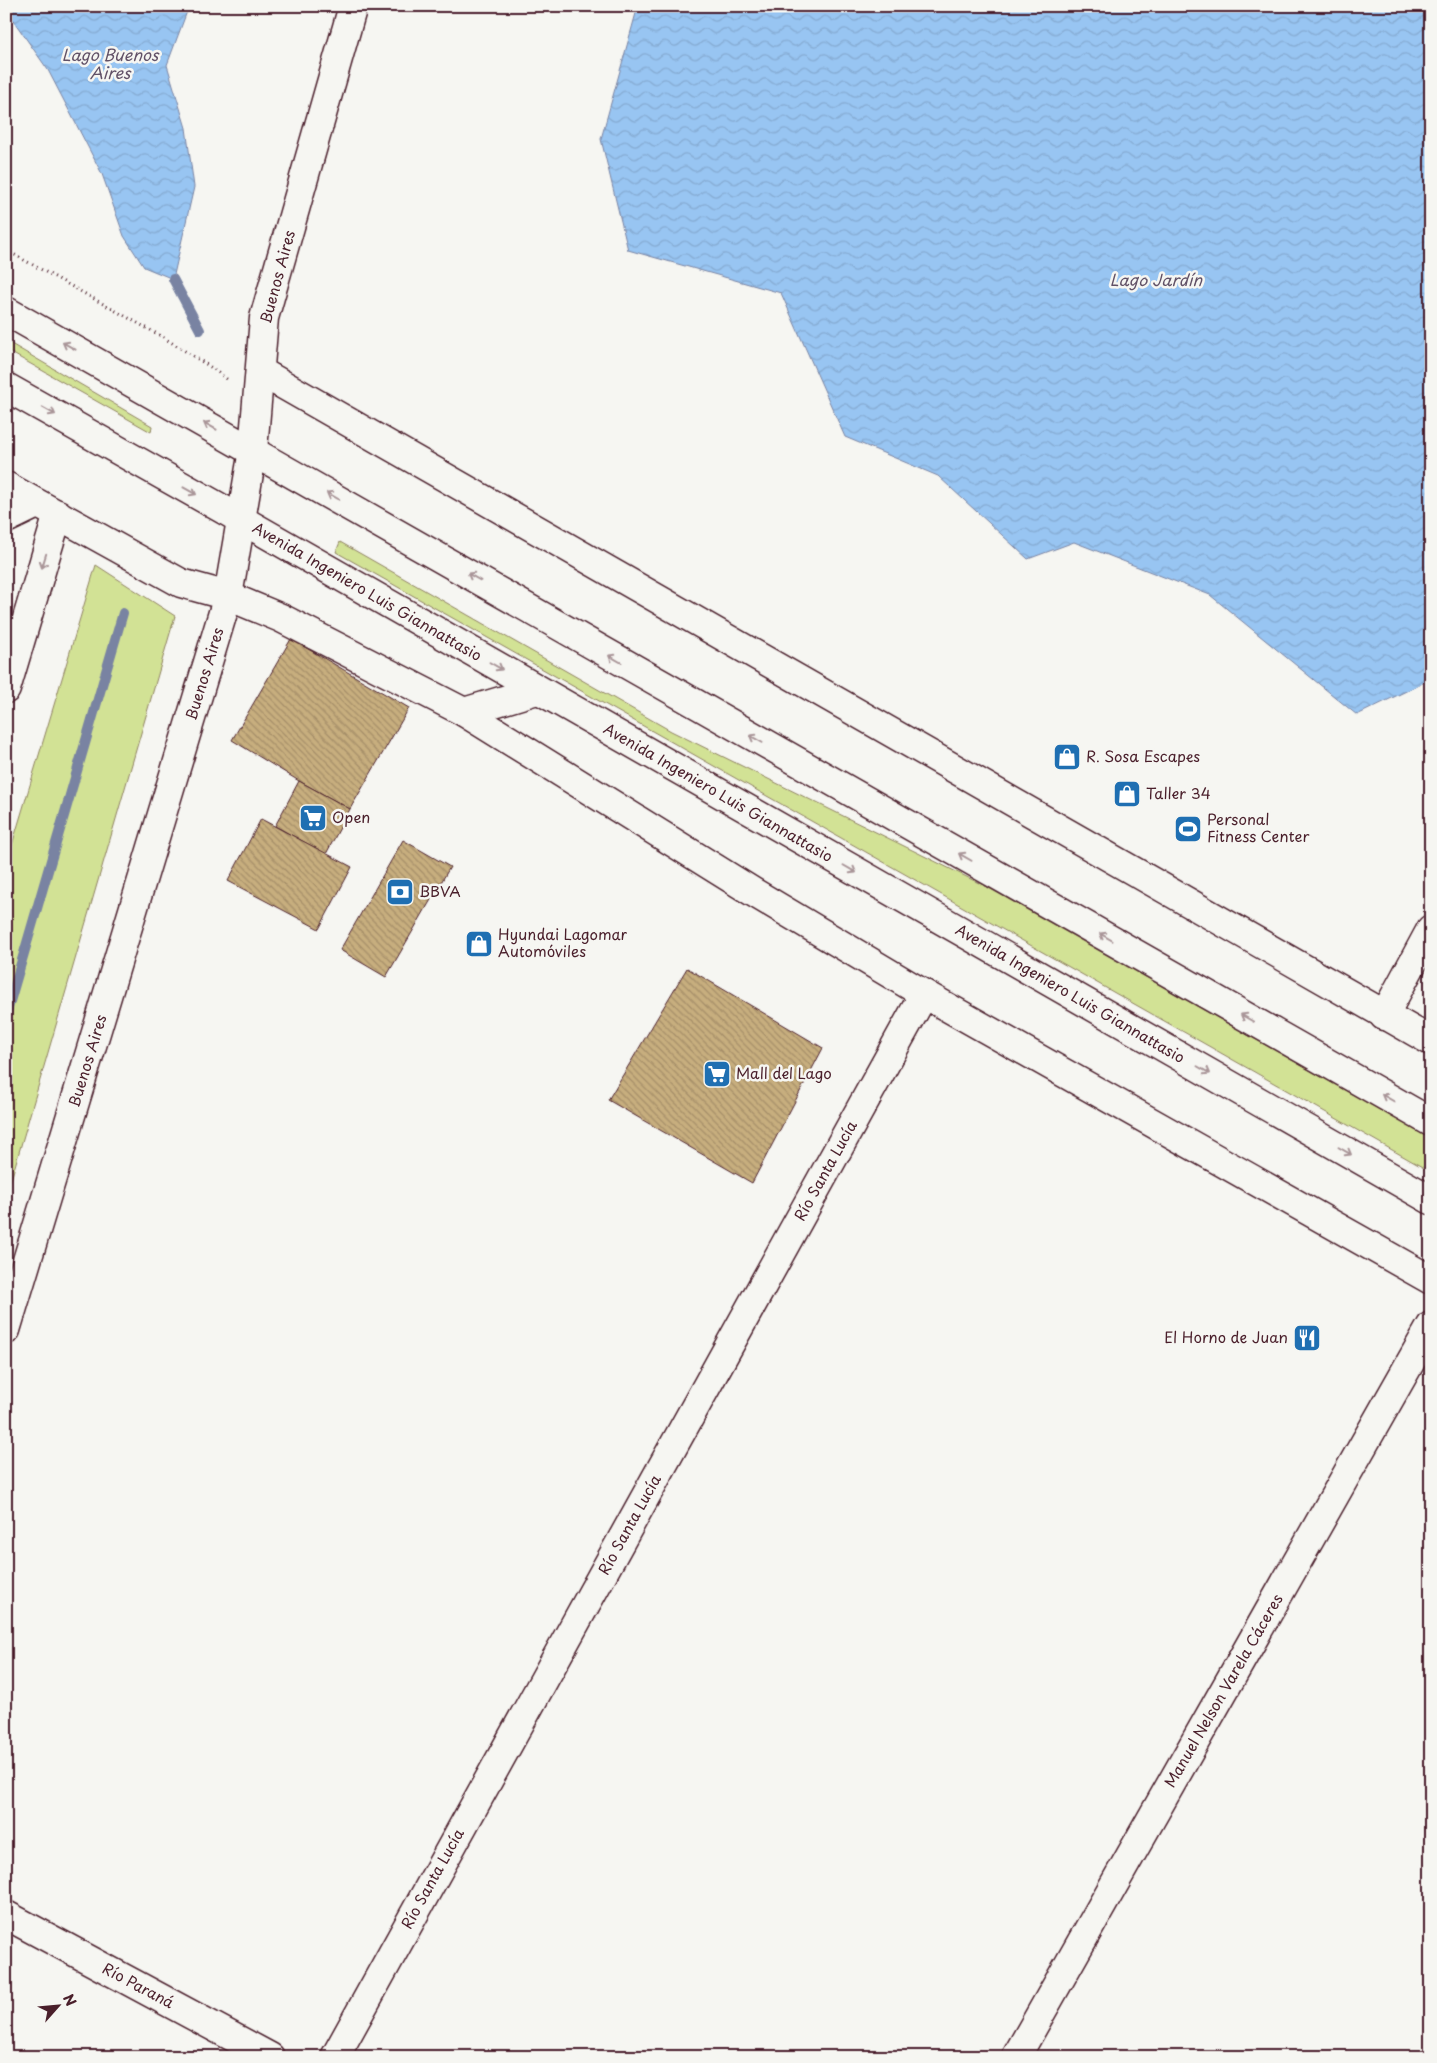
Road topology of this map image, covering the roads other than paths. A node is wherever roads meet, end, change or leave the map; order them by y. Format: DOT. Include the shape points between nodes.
graph roads {
  1 [pos="353,6"];
  2 [pos="6,311"];
  3 [pos="261,372"];
  4 [pos="6,387"];
  5 [pos="253,450"];
  6 [pos="6,486"];
  7 [pos="48,509"];
  8 [pos="6,519"];
  9 [pos="242,520"];
  10 [pos="228,596"];
  11 [pos="6,689"];
  12 [pos="537,690"];
  13 [pos="464,712"];
  14 [pos="1431,929"];
  15 [pos="924,994"];
  16 [pos="1384,1016"];
  17 [pos="1431,1042"];
  18 [pos="1431,1122"];
  19 [pos="1431,1200"];
  20 [pos="1431,1280"];
  21 [pos="1431,1326"];
  22 [pos="6,1330"];
  23 [pos="6,1915"];
  24 [pos="270,2057"];
  25 [pos="335,2057"];
  26 [pos="1016,2057"];
  1 -- 3 [label="street, Buenos Aires" via="264,318"];
  5 -- 2 [label="street, one-way"];
  3 -- 5 [label="street, Buenos Aires"];
  3 -- 16 [label="street"];
  4 -- 9 [label="street, Avenida Ingeniero Luis Giannattasio, one-way"];
  5 -- 9 [label="street, Buenos Aires"];
  18 -- 5 [label="street, one-way"];
  6 -- 7 [label="street"];
  7 -- 8 [label="street"];
  7 -- 10 [label="street" via="181,583"];
  7 -- 11 [label="street, one-way"];
  9 -- 10 [label="street, Buenos Aires"];
  9 -- 12 [label="street, Avenida Ingeniero Luis Giannattasio, one-way"];
  10 -- 13 [label="street" via="281,618"];
  10 -- 22 [label="street, Buenos Aires"];
  12 -- 13 [label="street"];
  12 -- 19 [label="street, Avenida Ingeniero Luis Giannattasio, one-way"];
  13 -- 15 [label="street"];
  14 -- 16 [label="street"];
  15 -- 20 [label="street"];
  15 -- 25 [label="street, Río Santa Lucía"];
  16 -- 17 [label="street"];
  21 -- 26 [label="street, Manuel Nelson Varela Cáceres"];
  23 -- 24 [label="street, Río Paraná"];
}
